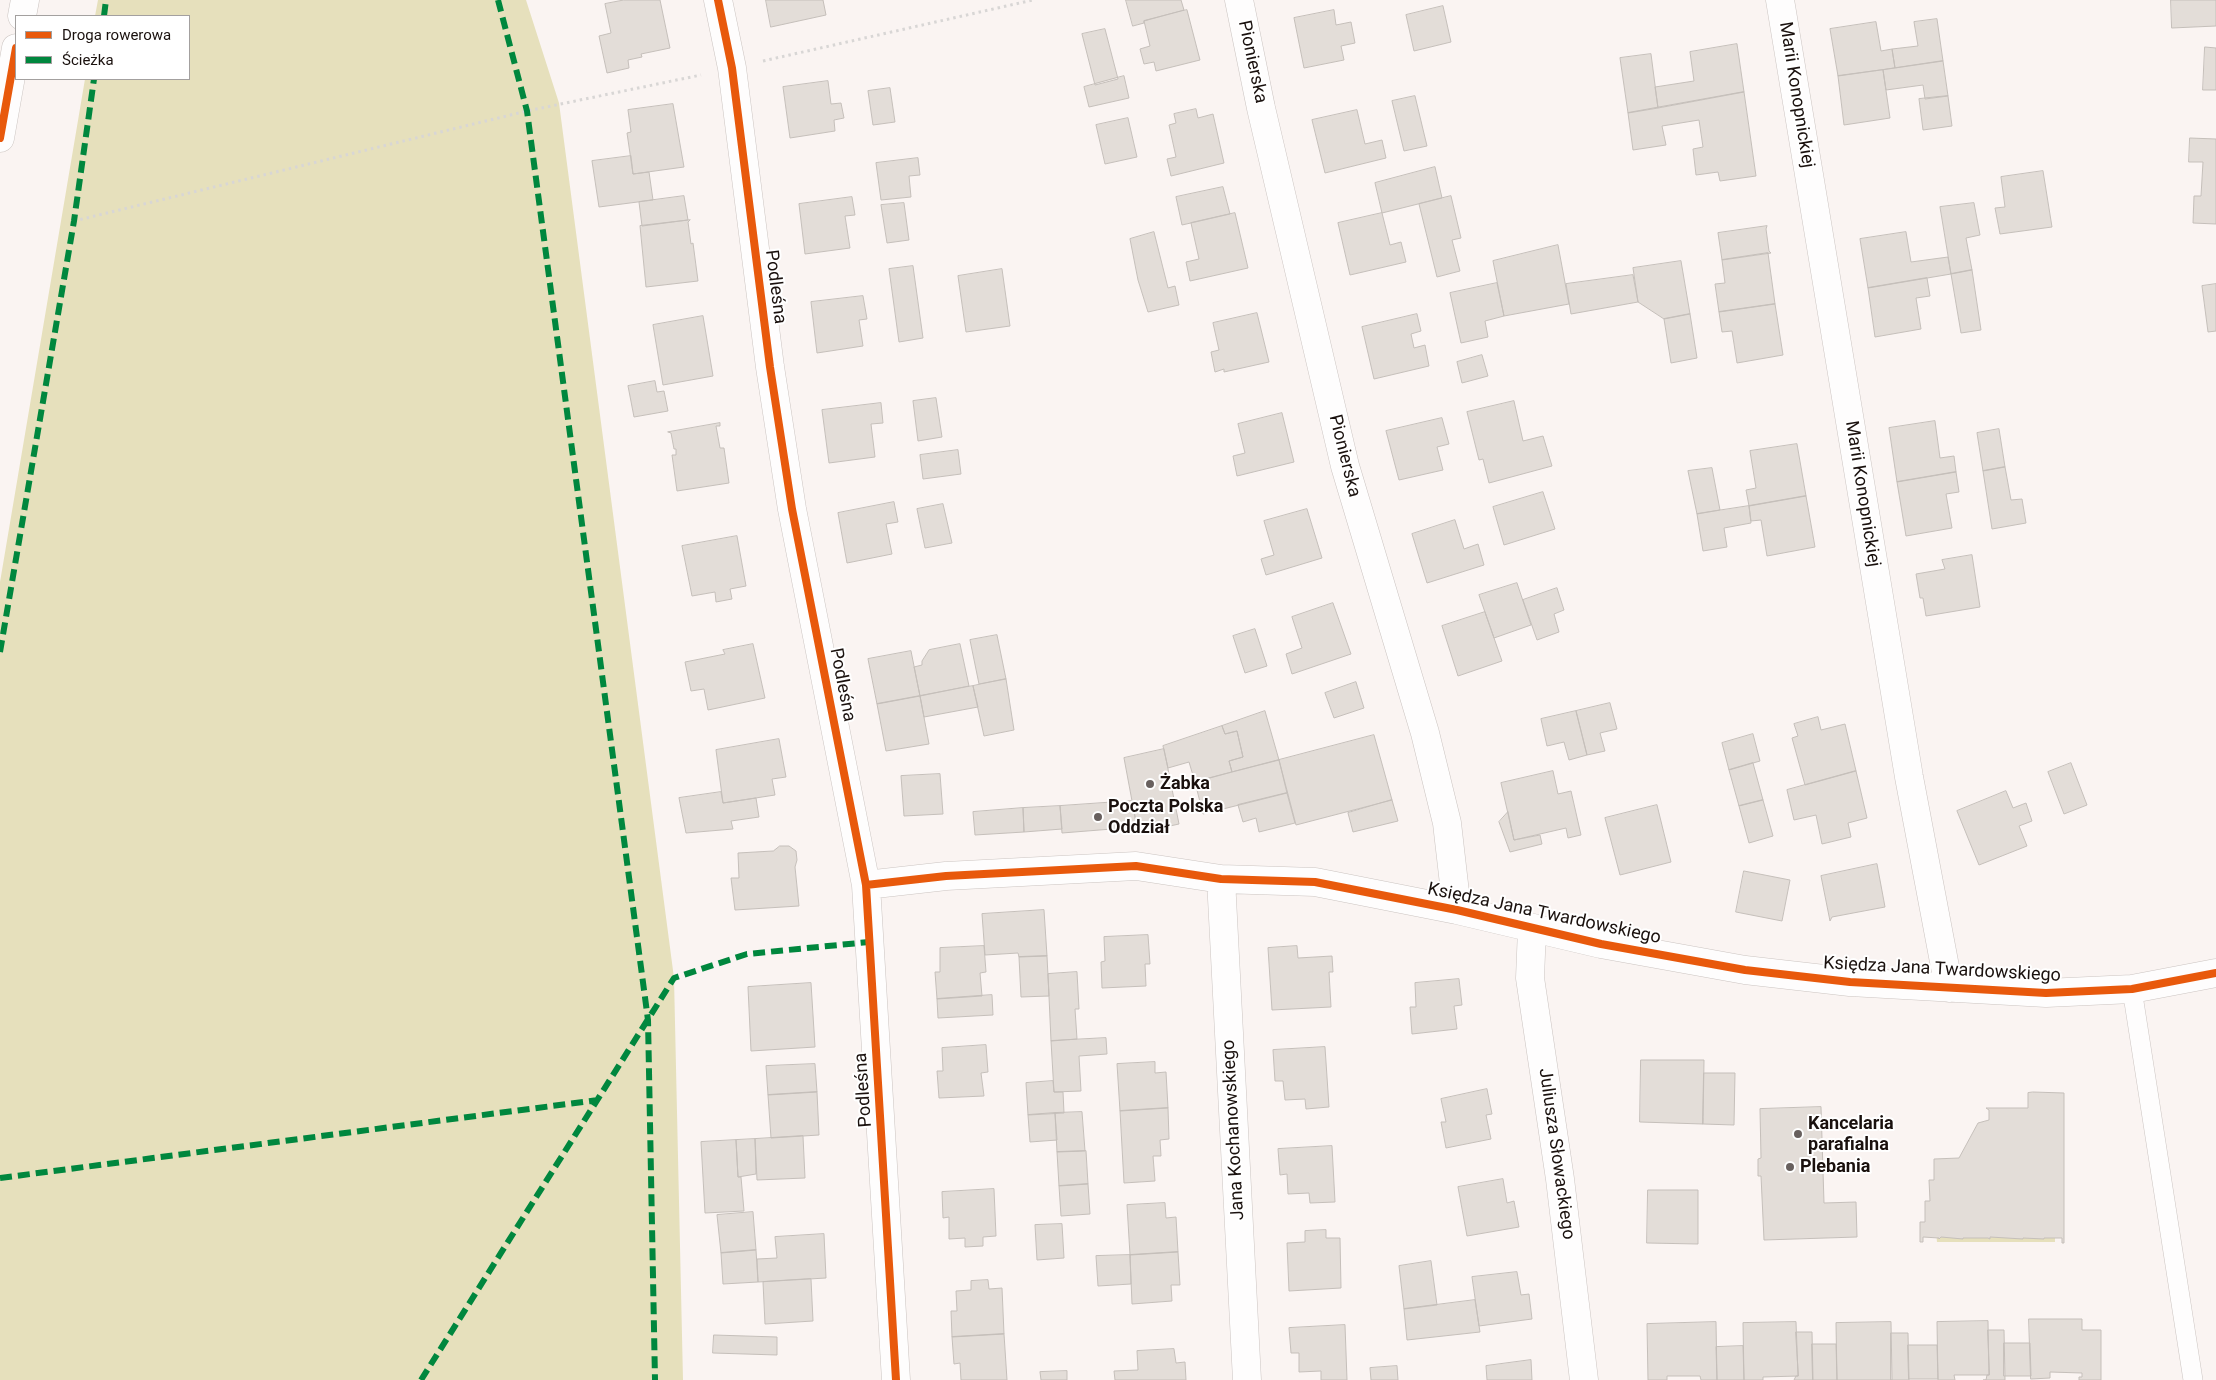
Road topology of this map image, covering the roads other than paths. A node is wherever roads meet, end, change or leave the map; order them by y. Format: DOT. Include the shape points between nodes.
graph roads {
  1 [pos="25,0"];
  2 [pos="718,0"];
  3 [pos="1239,0"];
  4 [pos="1780,0"];
  5 [pos="22,15"];
  6 [pos="15,54"];
  7 [pos="0,138"];
  8 [pos="1221,879"];
  9 [pos="866,885"];
  10 [pos="1457,910"];
  11 [pos="1532,929"];
  12 [pos="2216,973"];
  13 [pos="1949,988"];
  14 [pos="2132,989"];
  15 [pos="896,1380"];
  16 [pos="1247,1380"];
  17 [pos="1584,1380"];
  18 [pos="2193,1380"];
  1 -- 5 [label="street"];
  2 -- 9 [label="street, Podleśna" via="732,68 770,367 792,509"];
  3 -- 10 [label="street, Pionierska" via="1345,466 1426,733 1448,823"];
  4 -- 13 [label="street, Marii Konopnickiej" via="1909,777"];
  6 -- 7 [label="street"];
  8 -- 9 [label="street, Księdza Jana Twardowskiego" via="1136,866 946,876"];
  8 -- 10 [label="street, Księdza Jana Twardowskiego" via="1315,882"];
  8 -- 16 [label="street, Jana Kochanowskiego"];
  9 -- 15 [label="street, Podleśna"];
  10 -- 11 [label="street, Księdza Jana Twardowskiego"];
  11 -- 13 [label="street, Księdza Jana Twardowskiego" via="1745,970 1850,982"];
  11 -- 17 [label="street, Juliusza Słowackiego" via="1530,978 1560,1179"];
  12 -- 14 [label="street, Księdza Jana Twardowskiego"];
  13 -- 14 [label="street, Księdza Jana Twardowskiego" via="2046,993"];
  14 -- 18 [label="lane"];
}
